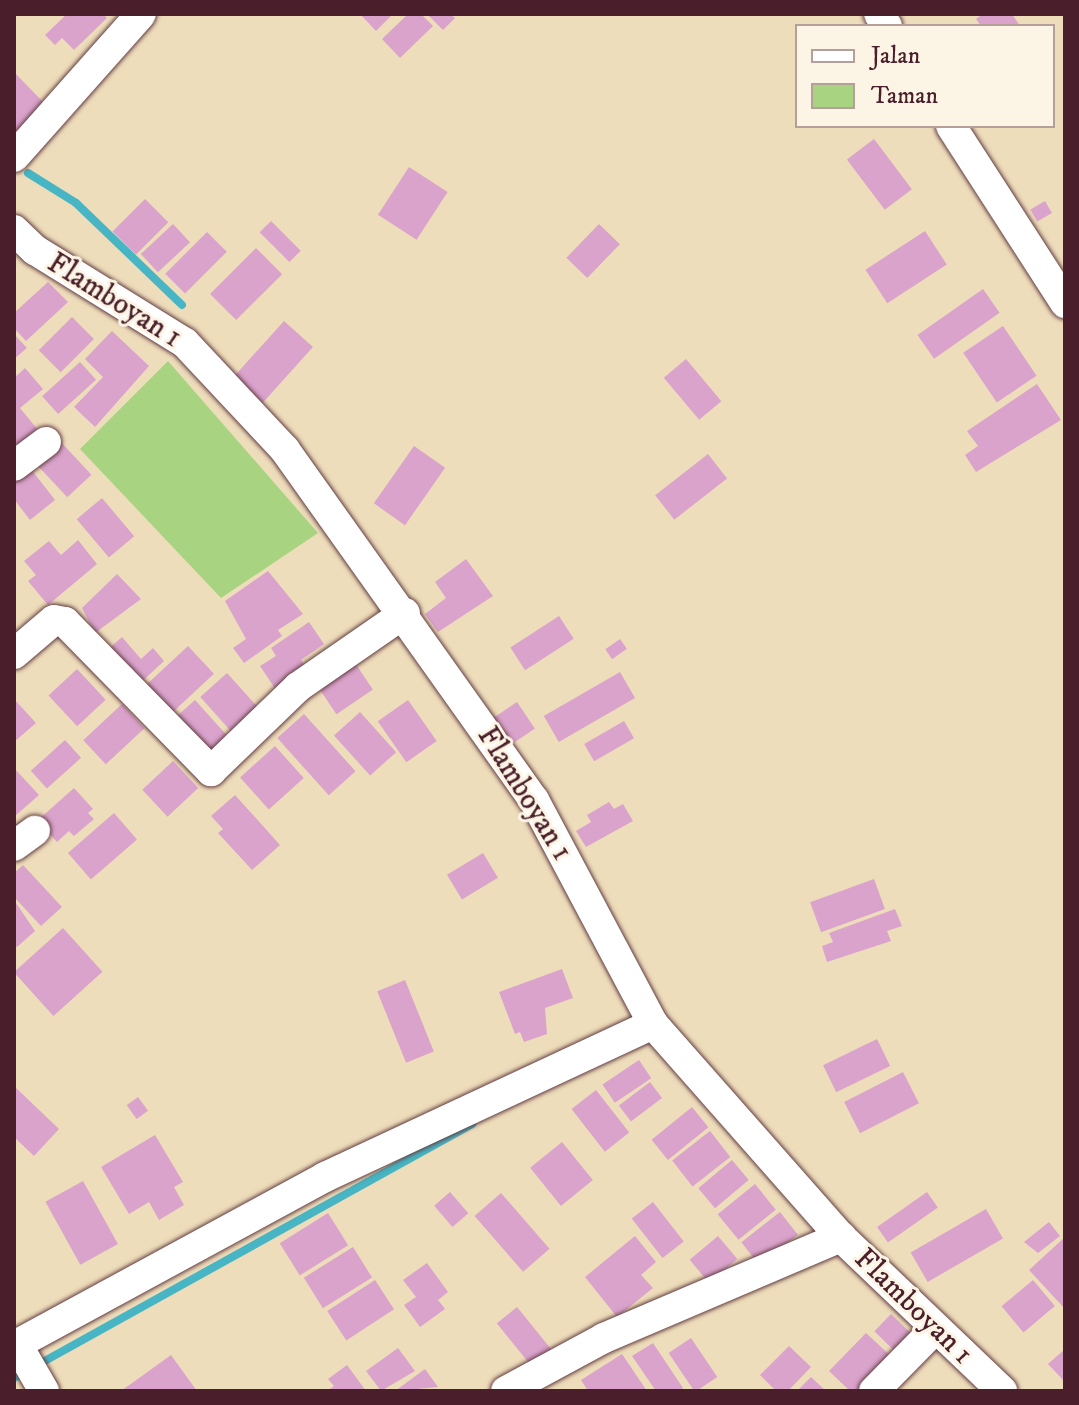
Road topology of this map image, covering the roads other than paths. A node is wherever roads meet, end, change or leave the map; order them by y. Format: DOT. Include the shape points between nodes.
graph roads {
  1 [pos="141,14"];
  2 [pos="952,128"];
  3 [pos="14,157"];
  4 [pos="21,248"];
  5 [pos="1065,303"];
  6 [pos="46,442"];
  7 [pos="14,466"];
  8 [pos="405,613"];
  9 [pos="14,654"];
  10 [pos="653,1024"];
  11 [pos="841,1237"];
  12 [pos="934,1330"];
  13 [pos="18,1349"];
  14 [pos="42,1388"];
  15 [pos="506,1391"];
  16 [pos="874,1391"];
  17 [pos="1002,1391"];
  1 -- 3 [label="street"];
  2 -- 5 [label="street"];
  4 -- 8 [label="street, Flamboyan 1" via="185,343 285,450"];
  6 -- 7 [label="street"];
  8 -- 9 [label="street" via="298,687 211,771 60,619"];
  8 -- 10 [label="street, Flamboyan 1" via="534,800"];
  10 -- 11 [label="street, Flamboyan 1"];
  10 -- 13 [label="street" via="325,1177"];
  11 -- 12 [label="street, Flamboyan 1"];
  11 -- 15 [label="street" via="604,1338"];
  12 -- 16 [label="street"];
  12 -- 17 [label="street, Flamboyan 1"];
  13 -- 14 [label="street"];
}
